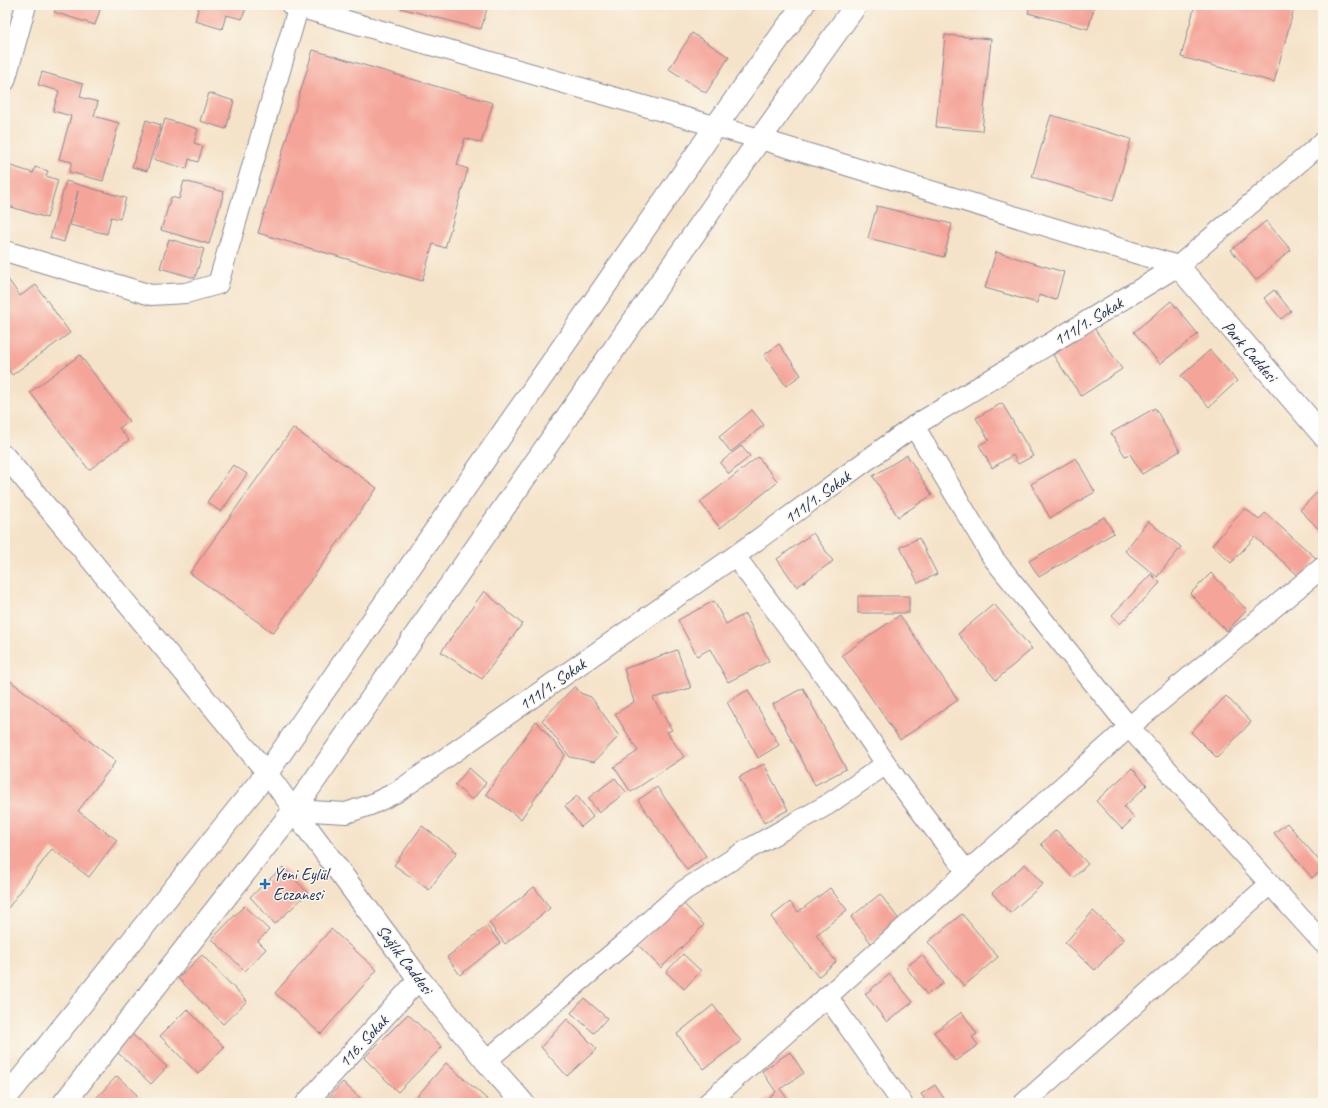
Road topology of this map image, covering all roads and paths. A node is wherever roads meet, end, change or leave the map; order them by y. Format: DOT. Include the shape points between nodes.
graph roads {
  1 [pos="26,5"];
  2 [pos="803,5"];
  3 [pos="856,5"];
  4 [pos="296,6"];
  5 [pos="5,81"];
  6 [pos="716,126"];
  7 [pos="760,139"];
  8 [pos="1323,142"];
  9 [pos="5,251"];
  10 [pos="1178,266"];
  11 [pos="914,426"];
  12 [pos="1323,436"];
  13 [pos="5,456"];
  14 [pos="735,556"];
  15 [pos="1323,567"];
  16 [pos="1129,727"];
  17 [pos="886,764"];
  18 [pos="267,773"];
  19 [pos="294,810"];
  20 [pos="967,872"];
  21 [pos="1270,884"];
  22 [pos="1323,943"];
  23 [pos="419,979"];
  24 [pos="827,996"];
  25 [pos="486,1061"];
  26 [pos="5,1099"];
  27 [pos="64,1103"];
  28 [pos="306,1103"];
  29 [pos="523,1103"];
  30 [pos="708,1103"];
  31 [pos="902,1103"];
  32 [pos="1024,1103"];
  1 -- 5 [label="street"];
  2 -- 6 [label="street"];
  3 -- 7 [label="street"];
  4 -- 6 [label="street"];
  4 -- 9 [label="street" via="218,284 186,293 151,295"];
  6 -- 7 [label="street"];
  6 -- 18 [label="street"];
  7 -- 10 [label="street"];
  7 -- 19 [label="street"];
  8 -- 10 [label="street, 111/1. Sokak"];
  10 -- 11 [label="street, 111/1. Sokak"];
  10 -- 12 [label="street, Park Caddesi"];
  11 -- 14 [label="street, 111/1. Sokak"];
  11 -- 16 [label="street" via="993,558"];
  13 -- 18 [label="street"];
  14 -- 17 [label="street" via="844,702"];
  14 -- 19 [label="street, 111/1. Sokak" via="397,792 346,813"];
  15 -- 16 [label="street"];
  16 -- 20 [label="street"];
  16 -- 21 [label="street"];
  17 -- 20 [label="street"];
  17 -- 25 [label="street" via="827,805 747,850 683,891"];
  18 -- 19 [label="street"];
  18 -- 26 [label="street"];
  19 -- 23 [label="street, Sağlık Caddesi"];
  19 -- 27 [label="street"];
  20 -- 24 [label="street"];
  21 -- 22 [label="street"];
  21 -- 32 [label="street"];
  23 -- 25 [label="street, Sağlık Caddesi"];
  23 -- 28 [label="street, 116. Sokak"];
  24 -- 30 [label="street"];
  24 -- 31 [label="street"];
  25 -- 29 [label="street, Sağlık Caddesi"];
}
